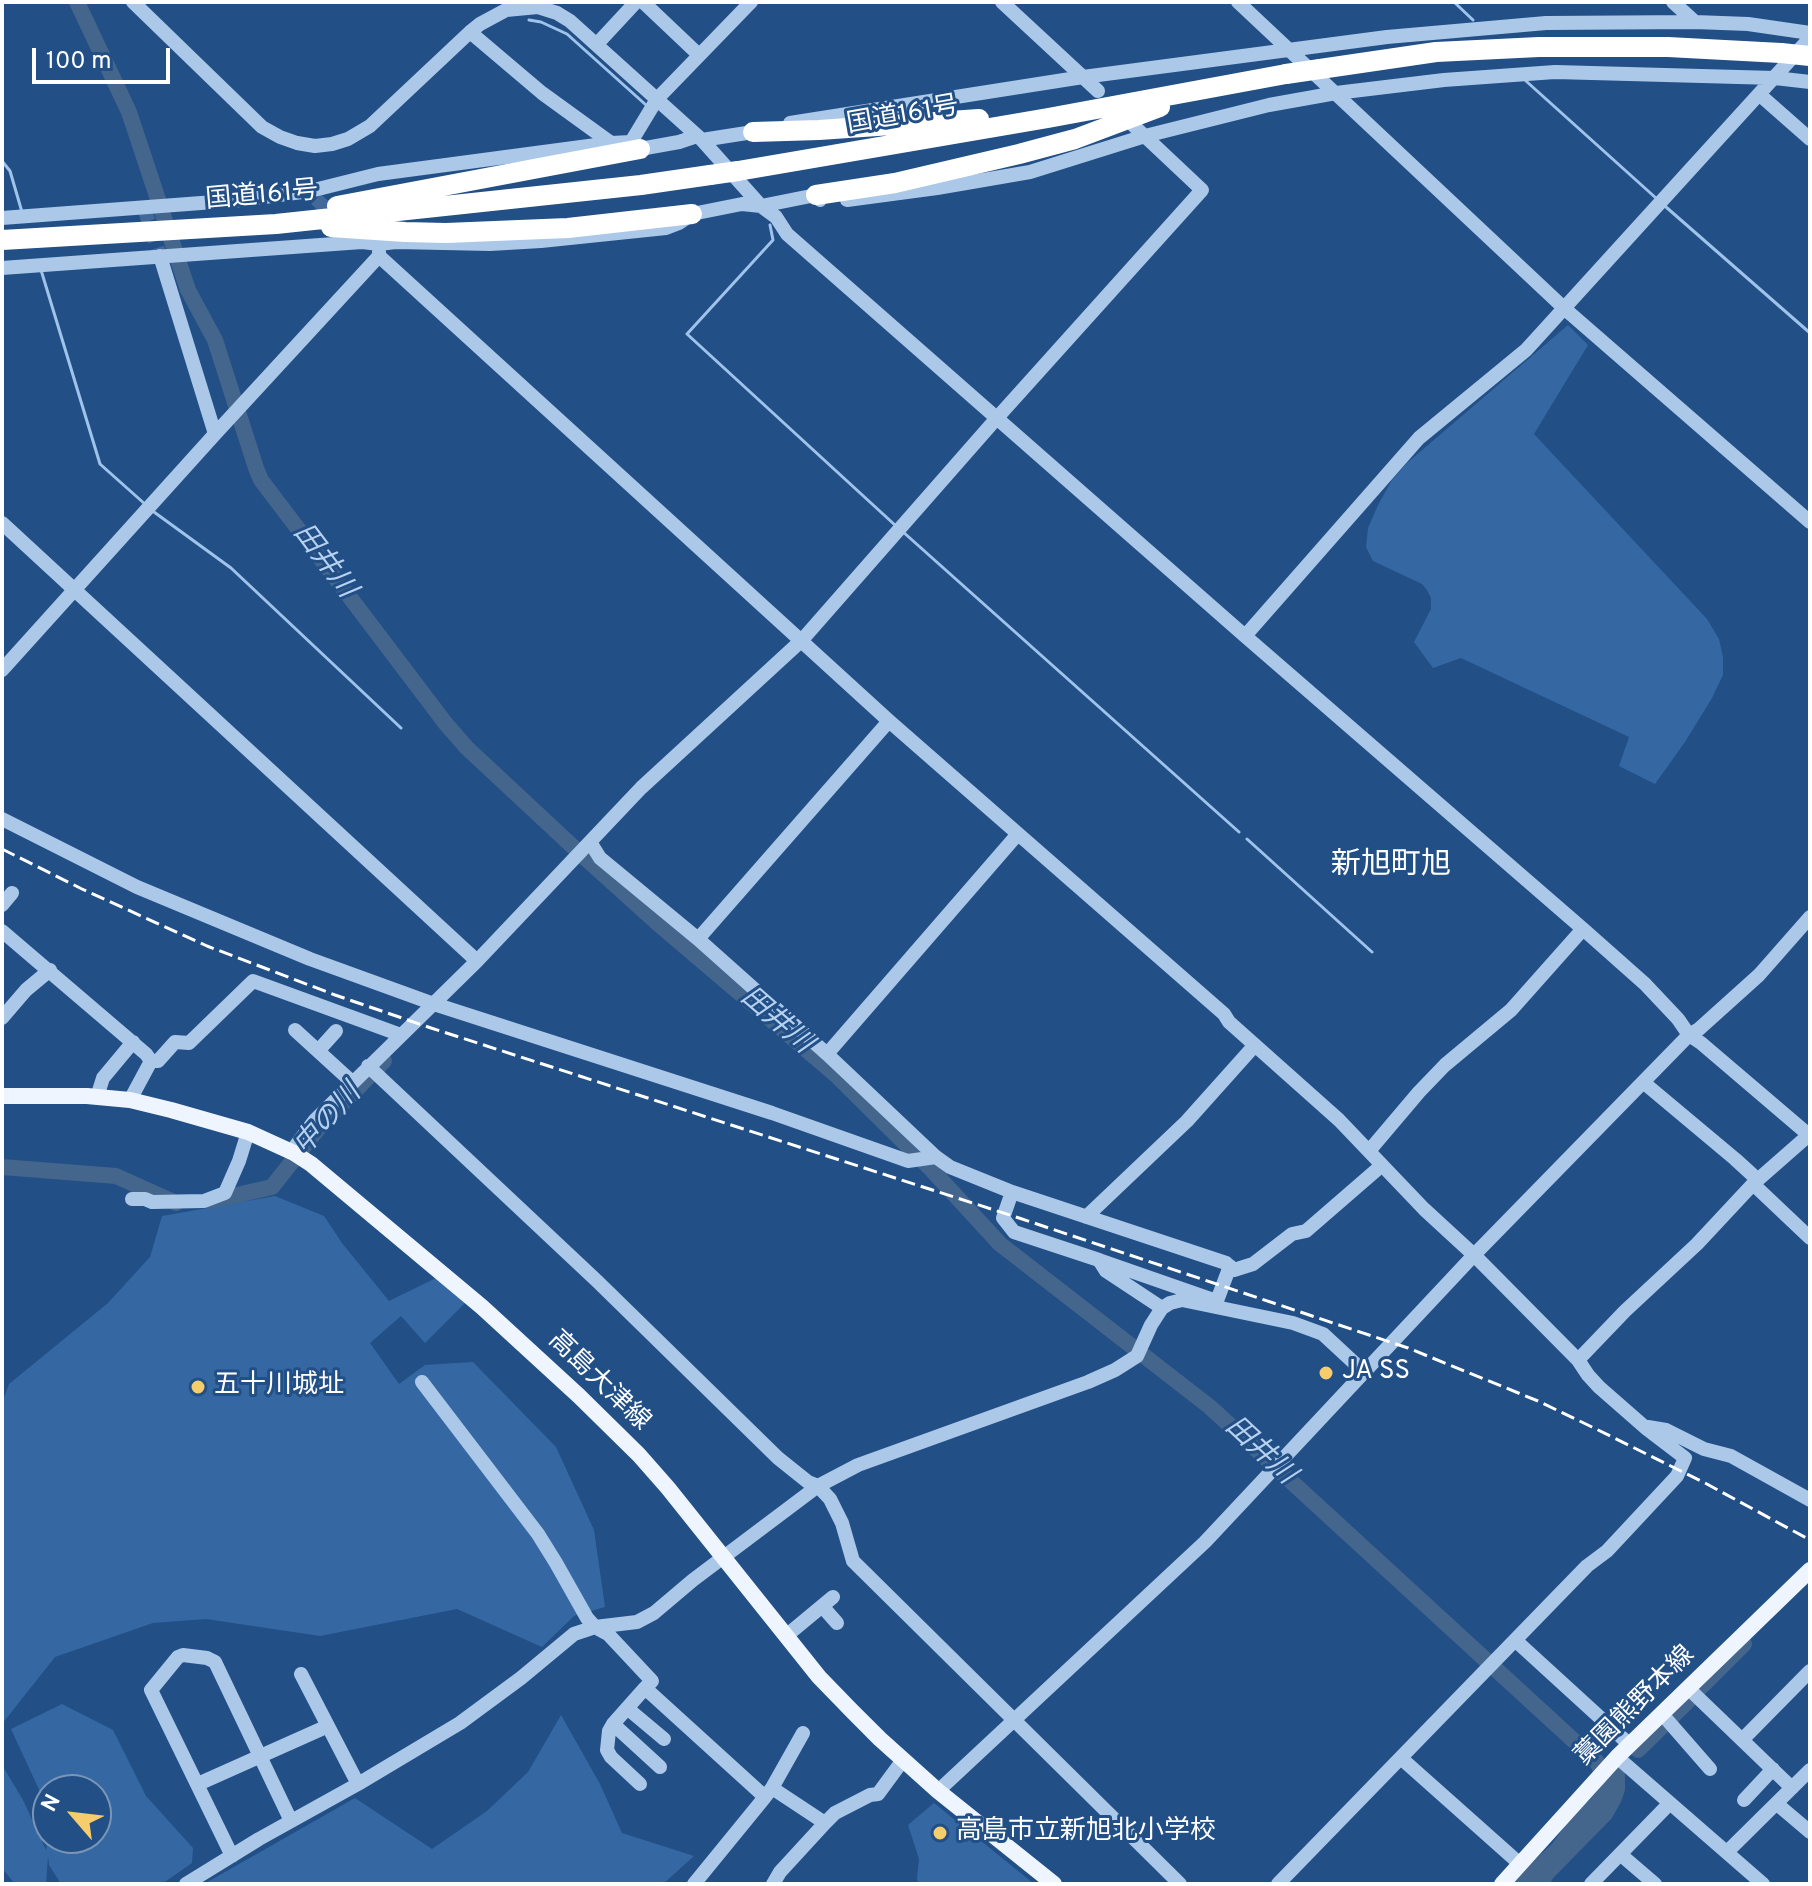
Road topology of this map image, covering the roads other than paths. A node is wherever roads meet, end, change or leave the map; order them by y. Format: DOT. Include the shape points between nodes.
graph roads {
  1 [pos="133,2"];
  2 [pos="636,2"];
  3 [pos="643,2"];
  4 [pos="729,2"];
  5 [pos="1002,2"];
  6 [pos="1238,2"];
  7 [pos="1673,2"];
  8 [pos="538,5"];
  9 [pos="745,8"];
  10 [pos="1695,22"];
  11 [pos="470,32"];
  12 [pos="1810,35"];
  13 [pos="597,44"];
  14 [pos="1290,51"];
  15 [pos="699,55"];
  16 [pos="1810,56"];
  17 [pos="1083,77"];
  18 [pos="1775,78"];
  19 [pos="1810,82"];
  20 [pos="1228,84"];
  21 [pos="1098,91"];
  22 [pos="1336,93"];
  23 [pos="1760,95"];
  24 [pos="657,99"];
  25 [pos="1140,131"];
  26 [pos="753,132"];
  27 [pos="700,138"];
  28 [pos="1810,139"];
  29 [pos="611,143"];
  30 [pos="635,146"];
  31 [pos="816,195"];
  32 [pos="761,206"];
  33 [pos="692,214"];
  34 [pos="2,218"];
  35 [pos="276,224"];
  36 [pos="2,240"];
  37 [pos="379,250"];
  38 [pos="162,256"];
  39 [pos="2,268"];
  40 [pos="1565,309"];
  41 [pos="996,419"];
  42 [pos="215,434"];
  43 [pos="1810,522"];
  44 [pos="2,523"];
  45 [pos="74,591"];
  46 [pos="1245,636"];
  47 [pos="802,640"];
  48 [pos="2,670"];
  49 [pos="889,721"];
  50 [pos="2,819"];
  51 [pos="1017,835"];
  52 [pos="590,842"];
  53 [pos="12,893"];
  54 [pos="2,905"];
  55 [pos="1810,917"];
  56 [pos="1583,929"];
  57 [pos="2,931"];
  58 [pos="698,939"];
  59 [pos="477,961"];
  60 [pos="50,970"];
  61 [pos="434,1004"];
  62 [pos="2,1018"];
  63 [pos="295,1030"];
  64 [pos="336,1031"];
  65 [pos="401,1035"];
  66 [pos="1689,1035"];
  67 [pos="133,1042"];
  68 [pos="1255,1045"];
  69 [pos="318,1051"];
  70 [pos="827,1054"];
  71 [pos="151,1061"];
  72 [pos="368,1066"];
  73 [pos="352,1082"];
  74 [pos="1643,1082"];
  75 [pos="2,1096"];
  76 [pos="97,1097"];
  77 [pos="130,1100"];
  78 [pos="248,1132"];
  79 [pos="1810,1135"];
  80 [pos="1369,1151"];
  81 [pos="295,1153"];
  82 [pos="932,1158"];
  83 [pos="1381,1166"];
  84 [pos="1756,1182"];
  85 [pos="1012,1192"];
  86 [pos="132,1199"];
  87 [pos="1086,1217"];
  88 [pos="1810,1238"];
  89 [pos="1474,1255"];
  90 [pos="1099,1260"];
  91 [pos="1230,1266"];
  92 [pos="1215,1306"];
  93 [pos="1162,1308"];
  94 [pos="1578,1360"];
  95 [pos="1364,1372"];
  96 [pos="422,1382"];
  97 [pos="1644,1426"];
  98 [pos="818,1486"];
  99 [pos="1810,1500"];
  100 [pos="723,1558"];
  101 [pos="1810,1570"];
  102 [pos="837,1623"];
  103 [pos="595,1627"];
  104 [pos="786,1636"];
  105 [pos="1515,1640"];
  106 [pos="1810,1671"];
  107 [pos="301,1674"];
  108 [pos="645,1688"];
  109 [pos="1688,1688"];
  110 [pos="627,1708"];
  111 [pos="1014,1719"];
  112 [pos="1666,1719"];
  113 [pos="613,1724"];
  114 [pos="328,1726"];
  115 [pos="803,1733"];
  116 [pos="664,1739"];
  117 [pos="1743,1739"];
  118 [pos="1630,1745"];
  119 [pos="261,1757"];
  120 [pos="1402,1759"];
  121 [pos="903,1760"];
  122 [pos="1613,1761"];
  123 [pos="660,1767"];
  124 [pos="1710,1769"];
  125 [pos="1773,1769"];
  126 [pos="1810,1770"];
  127 [pos="198,1784"];
  128 [pos="358,1784"];
  129 [pos="640,1784"];
  130 [pos="1792,1788"];
  131 [pos="938,1791"];
  132 [pos="768,1793"];
  133 [pos="1744,1800"];
  134 [pos="1670,1803"];
  135 [pos="1777,1804"];
  136 [pos="291,1821"];
  137 [pos="825,1823"];
  138 [pos="1810,1832"];
  139 [pos="1727,1852"];
  140 [pos="1620,1854"];
  141 [pos="232,1856"];
  142 [pos="1520,1864"];
  143 [pos="1050,1883"];
  144 [pos="186,1884"];
  145 [pos="694,1884"];
  146 [pos="773,1884"];
  147 [pos="1180,1884"];
  148 [pos="1278,1884"];
  149 [pos="1502,1884"];
  150 [pos="1591,1884"];
  151 [pos="1655,1884"];
  152 [pos="1763,1884"];
  1 -- 11 [label="street" via="262,127 315,146 348,139 370,126"];
  2 -- 13 [label="street"];
  3 -- 15 [label="street"];
  4 -- 9 [label="street"];
  5 -- 17 [label="street"];
  6 -- 14 [label="street"];
  7 -- 10 [label="street"];
  8 -- 11 [label="street" via="506,10"];
  8 -- 13 [label="street" via="570,21"];
  9 -- 15 [label="street"];
  10 -- 12 [label="street"];
  10 -- 14 [label="street" via="1546,23"];
  11 -- 29 [label="street"];
  12 -- 18 [label="street"];
  13 -- 24 [label="street"];
  14 -- 17 [label="street"];
  14 -- 22 [label="street"];
  15 -- 24 [label="street"];
  16 -- 20 [label="highway, 国道161号, bridge" via="1668,47 1539,47 1436,52"];
  17 -- 21 [label="street"];
  17 -- 26 [label="street"];
  18 -- 19 [label="street"];
  18 -- 22 [label="street" via="1555,72"];
  18 -- 23 [label="street"];
  20 -- 26 [label="highway" via="999,117"];
  20 -- 31 [label="highway" via="1075,139 895,183"];
  20 -- 35 [label="highway, 国道161号, bridge" via="738,171"];
  22 -- 25 [label="street"];
  22 -- 40 [label="street"];
  23 -- 28 [label="street"];
  23 -- 40 [label="street"];
  24 -- 27 [label="street"];
  24 -- 30 [label="street"];
  25 -- 31 [label="street" via="1014,175 823,203"];
  25 -- 41 [label="street" via="1202,190"];
  26 -- 27 [label="street"];
  27 -- 30 [label="street"];
  27 -- 32 [label="street"];
  29 -- 30 [label="street"];
  29 -- 34 [label="street" via="378,174 313,195"];
  30 -- 35 [label="highway" via="361,201"];
  31 -- 32 [label="street"];
  32 -- 33 [label="street" via="742,204"];
  32 -- 41 [label="street"];
  33 -- 35 [label="highway" via="568,228 446,233"];
  33 -- 37 [label="street" via="666,228 490,244 396,242"];
  35 -- 36 [label="highway, 国道161号"];
  37 -- 38 [label="street" via="360,240"];
  37 -- 42 [label="street"];
  37 -- 47 [label="street"];
  38 -- 39 [label="street"];
  38 -- 42 [label="street"];
  40 -- 43 [label="street"];
  40 -- 46 [label="street" via="1526,350 1419,438"];
  41 -- 46 [label="street"];
  41 -- 47 [label="street"];
  42 -- 45 [label="street"];
  44 -- 45 [label="street"];
  45 -- 48 [label="street"];
  45 -- 59 [label="street"];
  46 -- 56 [label="street"];
  47 -- 49 [label="street"];
  47 -- 52 [label="street"];
  49 -- 51 [label="street"];
  49 -- 58 [label="street"];
  50 -- 61 [label="street" via="137,887"];
  51 -- 68 [label="street"];
  51 -- 70 [label="street"];
  52 -- 58 [label="street" via="600,858"];
  52 -- 59 [label="street"];
  53 -- 54 [label="street"];
  55 -- 66 [label="street" via="1759,975"];
  56 -- 66 [label="street" via="1645,984"];
  56 -- 80 [label="street" via="1511,1010 1445,1065"];
  57 -- 60 [label="street"];
  58 -- 70 [label="street"];
  59 -- 61 [label="street"];
  60 -- 62 [label="street"];
  60 -- 67 [label="street"];
  61 -- 65 [label="street"];
  61 -- 82 [label="street" via="908,1161"];
  63 -- 69 [label="street"];
  64 -- 69 [label="street"];
  65 -- 71 [label="street" via="253,981 189,1043 175,1042 158,1061"];
  65 -- 72 [label="street"];
  66 -- 74 [label="street"];
  66 -- 79 [label="street"];
  67 -- 71 [label="street"];
  67 -- 76 [label="street" via="103,1078"];
  68 -- 80 [label="street"];
  68 -- 87 [label="street" via="1187,1121"];
  69 -- 73 [label="street"];
  70 -- 82 [label="street"];
  71 -- 77 [label="street"];
  72 -- 73 [label="street"];
  72 -- 98 [label="street" via="778,1458"];
  73 -- 81 [label="street" via="315,1120"];
  74 -- 84 [label="street"];
  74 -- 89 [label="street"];
  75 -- 76 [label="main road, 高島大津線"];
  76 -- 77 [label="main road, 高島大津線"];
  77 -- 78 [label="main road, 高島大津線"];
  78 -- 81 [label="main road, 高島大津線"];
  78 -- 86 [label="street" via="225,1193 204,1201"];
  79 -- 84 [label="street"];
  80 -- 83 [label="street"];
  81 -- 100 [label="main road, 高島大津線" via="482,1307 579,1396 639,1455"];
  82 -- 85 [label="street"];
  83 -- 89 [label="street"];
  83 -- 91 [label="street" via="1306,1231 1292,1234 1253,1264 1234,1270"];
  84 -- 88 [label="street"];
  84 -- 94 [label="street"];
  85 -- 87 [label="street"];
  85 -- 90 [label="street" via="1003,1218 1014,1232"];
  87 -- 91 [label="street"];
  89 -- 94 [label="street"];
  89 -- 95 [label="street"];
  90 -- 92 [label="street" via="1211,1297"];
  90 -- 93 [label="street" via="1106,1271"];
  91 -- 92 [label="street"];
  92 -- 93 [label="street" via="1182,1300"];
  92 -- 95 [label="street" via="1323,1334"];
  93 -- 98 [label="street" via="1141,1349 1115,1370 858,1465"];
  94 -- 97 [label="street" via="1599,1387"];
  95 -- 111 [label="street" via="1205,1542"];
  96 -- 103 [label="street" via="538,1534"];
  97 -- 99 [label="street" via="1731,1456"];
  97 -- 105 [label="street" via="1685,1458 1677,1476"];
  98 -- 100 [label="street"];
  98 -- 111 [label="street" via="842,1523 853,1561"];
  100 -- 103 [label="street" via="654,1613 637,1622"];
  100 -- 104 [label="main road, 高島大津線"];
  101 -- 109 [label="main road, 藁園熊野本線"];
  102 -- 104 [label="street" via="828,1601"];
  103 -- 108 [label="street" via="652,1681"];
  103 -- 128 [label="street" via="574,1634 460,1723"];
  104 -- 121 [label="main road, 高島大津線" via="819,1677"];
  105 -- 118 [label="street"];
  105 -- 120 [label="street"];
  106 -- 117 [label="street"];
  107 -- 114 [label="street"];
  108 -- 110 [label="street"];
  108 -- 132 [label="street"];
  109 -- 112 [label="main road, 藁園熊野本線"];
  109 -- 117 [label="street"];
  110 -- 113 [label="street"];
  110 -- 116 [label="street"];
  111 -- 131 [label="street"];
  111 -- 147 [label="street"];
  112 -- 118 [label="main road, 藁園熊野本線"];
  112 -- 124 [label="street"];
  113 -- 123 [label="street"];
  113 -- 129 [label="street" via="607,1750"];
  114 -- 119 [label="street"];
  114 -- 128 [label="street"];
  115 -- 132 [label="street"];
  117 -- 125 [label="street"];
  118 -- 122 [label="main road, 藁園熊野本線"];
  119 -- 127 [label="street"];
  119 -- 127 [label="street" via="215,1662 178,1657 151,1690"];
  119 -- 136 [label="street"];
  120 -- 142 [label="street"];
  120 -- 148 [label="street"];
  121 -- 131 [label="main road, 高島大津線"];
  121 -- 137 [label="street" via="878,1794"];
  122 -- 134 [label="street"];
  122 -- 142 [label="main road, 藁園熊野本線"];
  125 -- 130 [label="street"];
  125 -- 133 [label="street"];
  126 -- 130 [label="street"];
  127 -- 141 [label="street"];
  128 -- 136 [label="street"];
  130 -- 135 [label="street"];
  131 -- 143 [label="main road, 高島大津線"];
  132 -- 137 [label="street"];
  132 -- 145 [label="street"];
  134 -- 139 [label="street"];
  134 -- 140 [label="street"];
  135 -- 138 [label="street"];
  135 -- 139 [label="street"];
  136 -- 141 [label="street"];
  137 -- 146 [label="street"];
  139 -- 152 [label="street"];
  140 -- 150 [label="street"];
  140 -- 151 [label="street"];
  141 -- 144 [label="street"];
  142 -- 149 [label="main road, 藁園熊野本線"];
}
